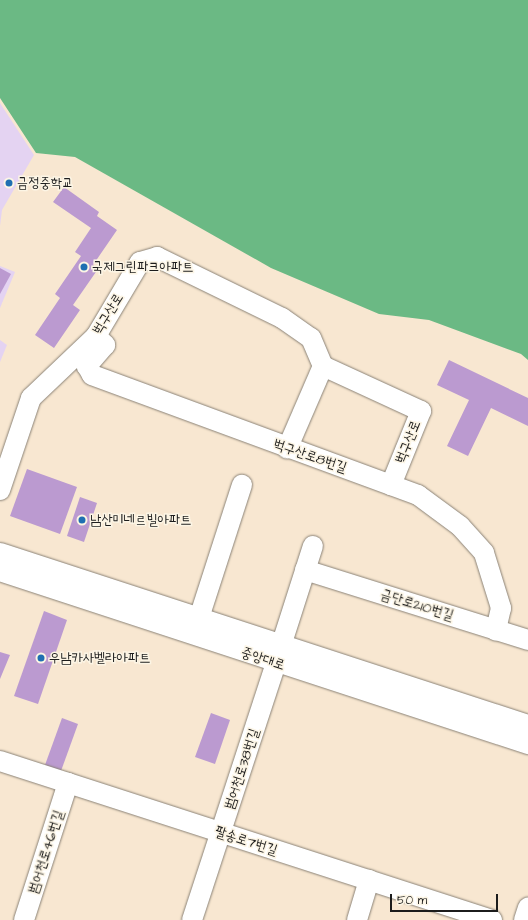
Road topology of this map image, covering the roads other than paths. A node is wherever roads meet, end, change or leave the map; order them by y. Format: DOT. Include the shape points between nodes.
graph roads {
  1 [pos="96,336"];
  2 [pos="323,366"];
  3 [pos="287,449"];
  4 [pos="242,485"];
  5 [pos="391,485"];
  6 [pos="0,490"];
  7 [pos="313,546"];
  8 [pos="0,554"];
  9 [pos="0,570"];
  10 [pos="306,570"];
  11 [pos="199,618"];
  12 [pos="496,630"];
  13 [pos="528,640"];
  14 [pos="278,655"];
  15 [pos="528,726"];
  16 [pos="528,743"];
  17 [pos="0,761"];
  18 [pos="68,783"];
  19 [pos="221,832"];
  20 [pos="369,880"];
  21 [pos="528,908"];
  22 [pos="24,920"];
  23 [pos="192,920"];
  24 [pos="357,920"];
  25 [pos="492,920"];
  26 [pos="524,920"];
  1 -- 2 [label="street, 벅구산로" via="140,262 157,257 282,318 311,338"];
  1 -- 3 [label="street, 벅구산로8번길" via="105,345 87,366 92,375"];
  1 -- 6 [label="street, 벅구산로" via="31,398"];
  2 -- 3 [label="street"];
  2 -- 5 [label="street, 벅구산로" via="421,410"];
  3 -- 5 [label="street, 벅구산로8번길"];
  4 -- 11 [label="street"];
  5 -- 12 [label="street, 벅구산로8번길" via="418,496 460,526 484,553 501,608"];
  7 -- 10 [label="street, 중앙대로"];
  8 -- 11 [label="main road, 중앙대로"];
  9 -- 14 [label="main road, 중앙대로"];
  10 -- 12 [label="street, 금단로210번길"];
  10 -- 14 [label="street, 중앙대로"];
  11 -- 14 [label="main road, 중앙대로"];
  12 -- 13 [label="street, 금단로210번길"];
  14 -- 15 [label="main road, 중앙대로"];
  14 -- 16 [label="main road, 중앙대로"];
  14 -- 19 [label="street, 범어천로38번길"];
  17 -- 18 [label="street, 팔송로7번길"];
  18 -- 19 [label="street, 팔송로7번길"];
  18 -- 22 [label="street, 범어천로46번길"];
  19 -- 20 [label="street, 팔송로7번길"];
  19 -- 23 [label="street, 범어천로38번길"];
  20 -- 24 [label="street"];
  20 -- 25 [label="street, 팔송로7번길"];
  21 -- 26 [label="street"];
}
